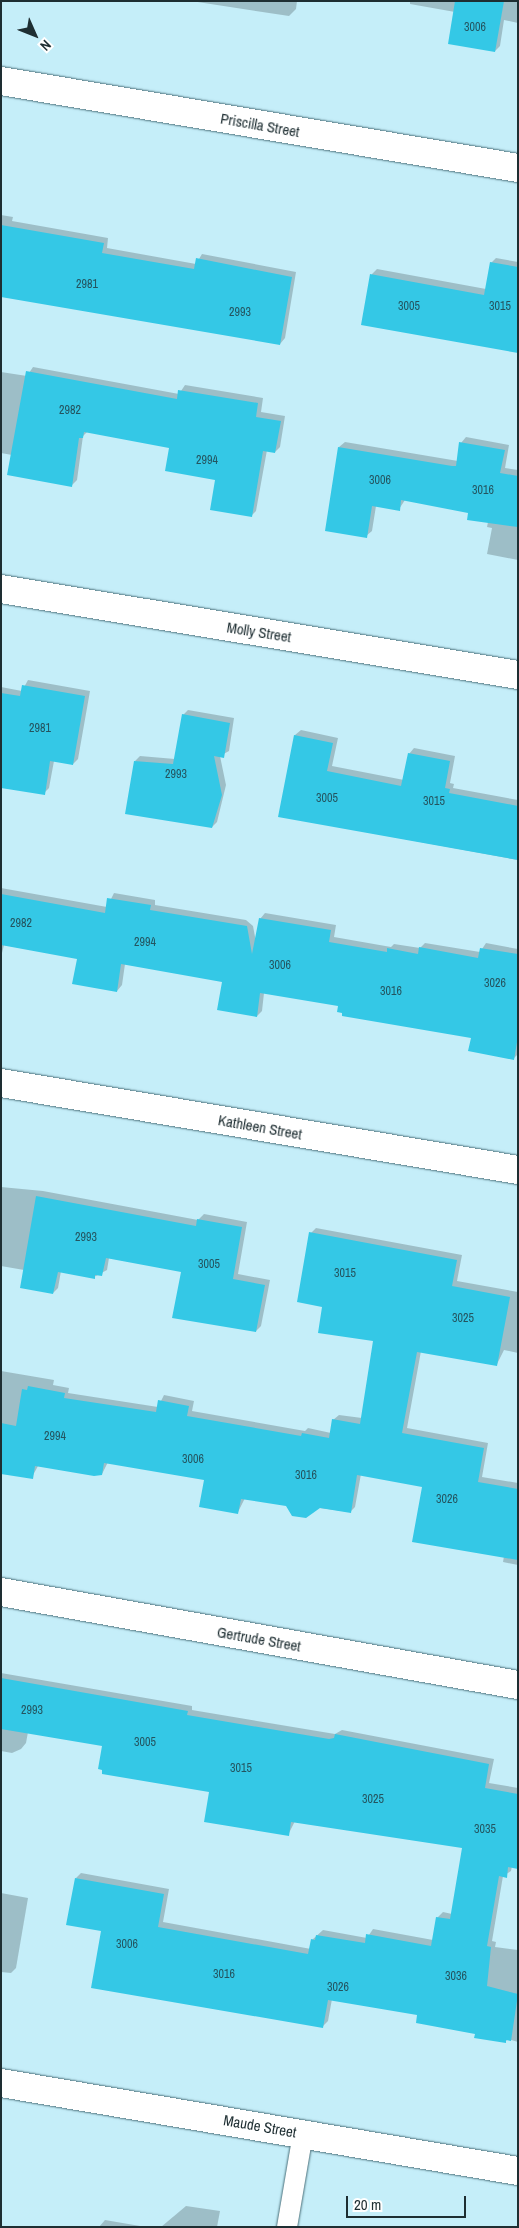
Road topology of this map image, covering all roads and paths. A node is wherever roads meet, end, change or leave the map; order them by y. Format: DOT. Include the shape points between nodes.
graph roads {
  1 [pos="1,81"];
  2 [pos="518,168"];
  3 [pos="1,590"];
  4 [pos="518,675"];
  5 [pos="1,1083"];
  6 [pos="518,1170"];
  7 [pos="1,1592"];
  8 [pos="518,1685"];
  9 [pos="1,2082"];
  10 [pos="303,2133"];
  11 [pos="518,2171"];
  12 [pos="287,2227"];
  1 -- 2 [label="street, Priscilla Street"];
  3 -- 4 [label="street, Molly Street"];
  5 -- 6 [label="street, Kathleen Street"];
  7 -- 8 [label="street, Gertrude Street"];
  9 -- 10 [label="street, Maude Street"];
  10 -- 11 [label="street, Maude Street"];
  10 -- 12 [label="lane"];
}
